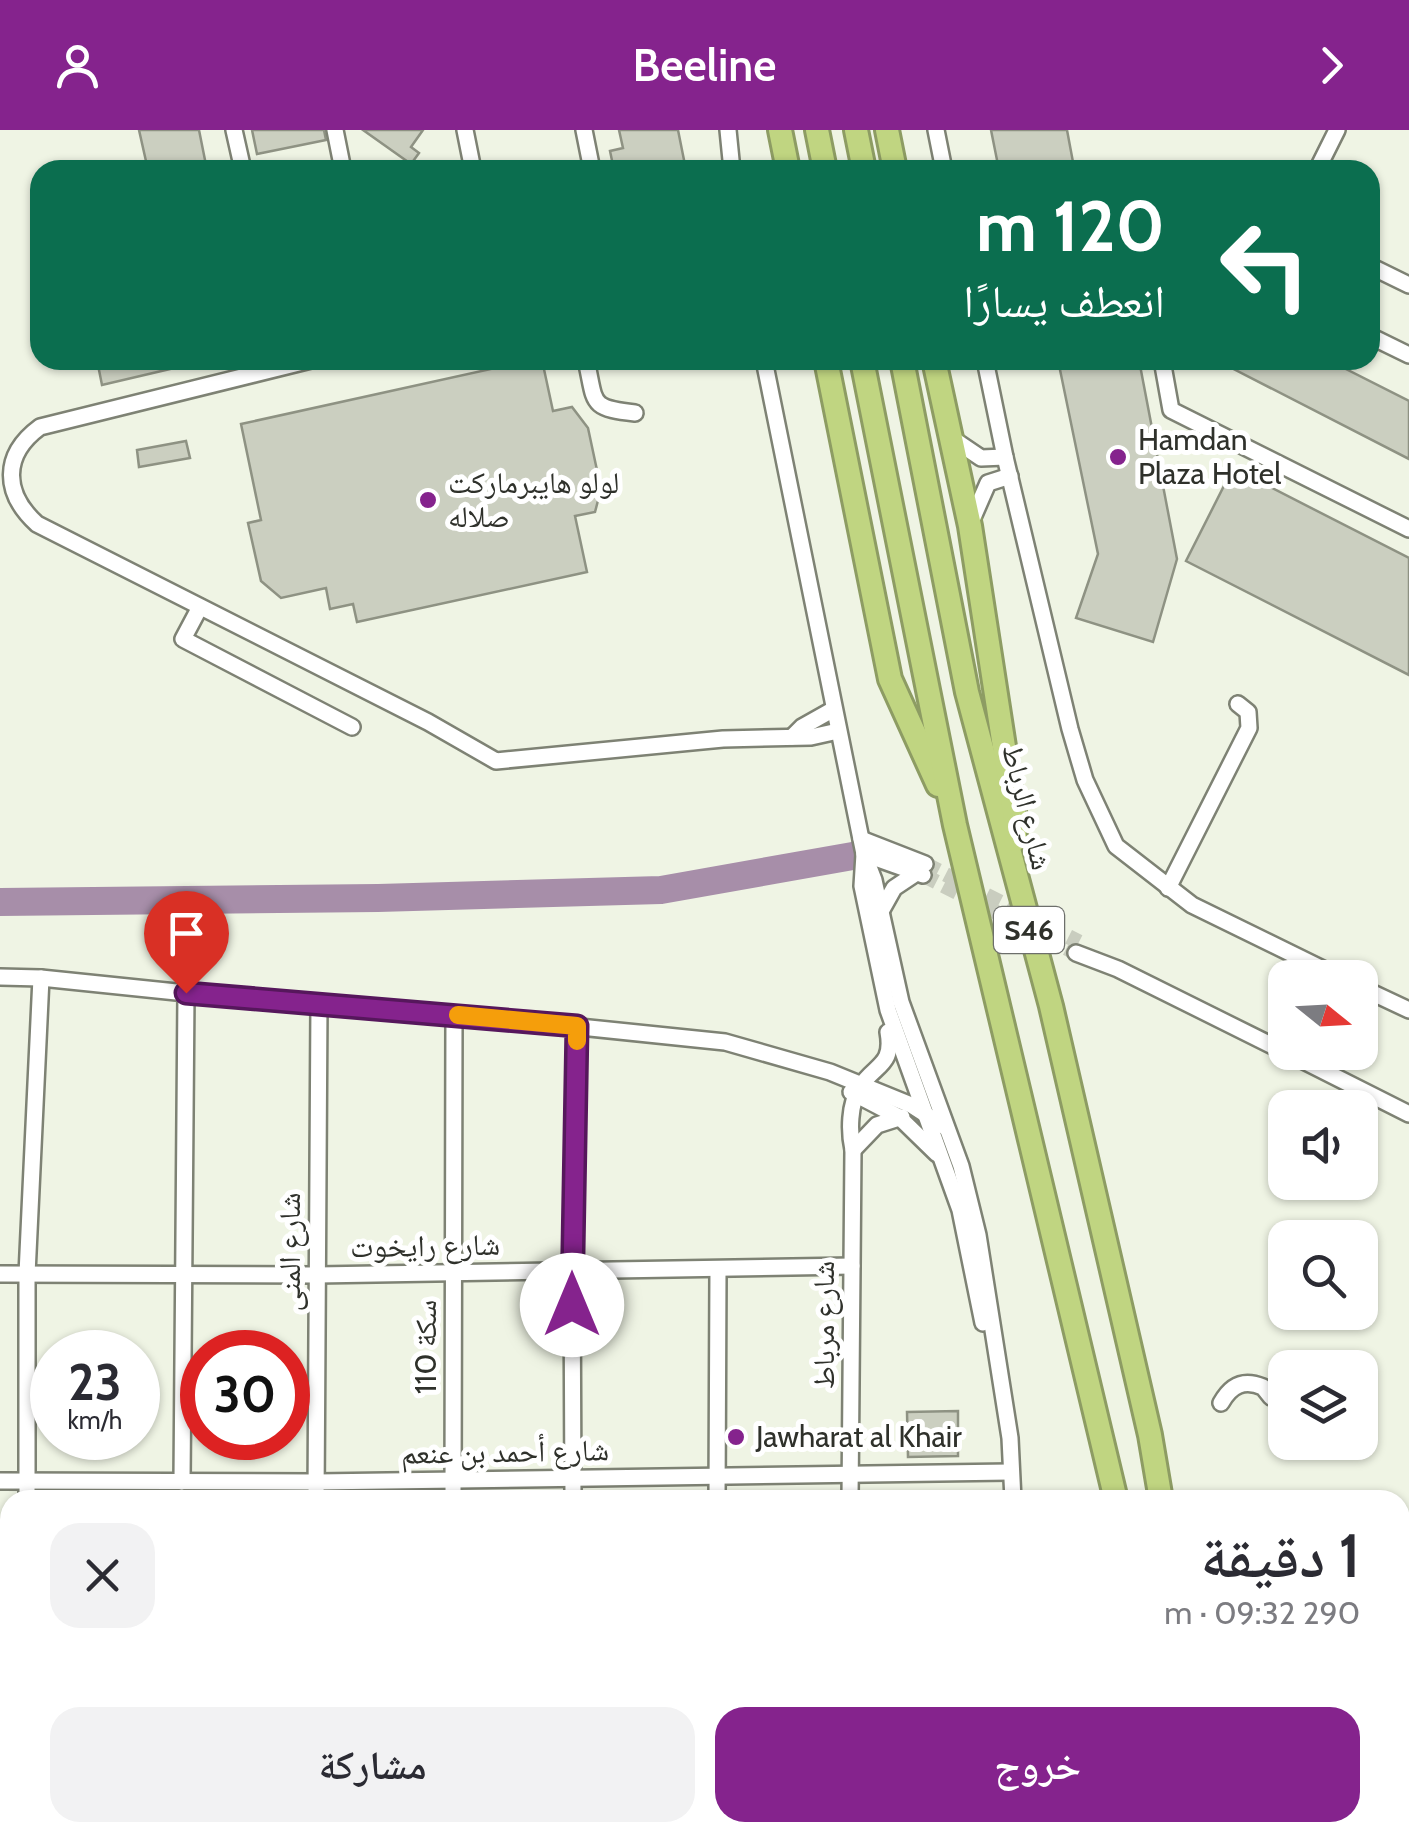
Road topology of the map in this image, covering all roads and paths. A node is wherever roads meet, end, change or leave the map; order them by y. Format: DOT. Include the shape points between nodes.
graph roads {
  1 [pos="234,130"];
  2 [pos="335,130"];
  3 [pos="464,130"];
  4 [pos="584,130"];
  5 [pos="728,130"];
  6 [pos="780,130"];
  7 [pos="816,130"];
  8 [pos="856,130"];
  9 [pos="936,130"];
  10 [pos="1337,130"];
  11 [pos="887,131"];
  12 [pos="240,160"];
  13 [pos="341,160"];
  14 [pos="471,160"];
  15 [pos="590,160"];
  16 [pos="731,160"];
  17 [pos="786,160"];
  18 [pos="822,160"];
  19 [pos="862,160"];
  20 [pos="893,160"];
  21 [pos="942,160"];
  22 [pos="1322,160"];
  23 [pos="1380,271"];
  24 [pos="1409,285"];
  25 [pos="1380,341"];
  26 [pos="1409,355"];
  27 [pos="257,370"];
  28 [pos="588,370"];
  29 [pos="766,370"];
  30 [pos="828,370"];
  31 [pos="864,370"];
  32 [pos="904,370"];
  33 [pos="936,370"];
  34 [pos="987,370"];
  35 [pos="1164,370"];
  36 [pos="635,413"];
  37 [pos="950,437"];
  38 [pos="1005,457"];
  39 [pos="1010,476"];
  40 [pos="970,526"];
  41 [pos="1409,529"];
  42 [pos="200,607"];
  43 [pos="1238,704"];
  44 [pos="834,709"];
  45 [pos="352,728"];
  46 [pos="838,730"];
  47 [pos="792,737"];
  48 [pos="955,825"];
  49 [pos="863,846"];
  50 [pos="1015,878"];
  51 [pos="1168,888"];
  52 [pos="880,912"];
  53 [pos="1077,947"];
  54 [pos="1304,960"];
  55 [pos="0,977"];
  56 [pos="41,978"];
  57 [pos="186,993"];
  58 [pos="1378,995"];
  59 [pos="318,1003"];
  60 [pos="888,1010"];
  61 [pos="1409,1010"];
  62 [pos="454,1014"];
  63 [pos="577,1026"];
  64 [pos="1268,1043"];
  65 [pos="1321,1070"];
  66 [pos="859,1090"];
  67 [pos="934,1093"];
  68 [pos="924,1112"];
  69 [pos="1409,1114"];
  70 [pos="899,1117"];
  71 [pos="947,1129"];
  72 [pos="853,1150"];
  73 [pos="949,1172"];
  74 [pos="852,1266"];
  75 [pos="718,1270"];
  76 [pos="572,1271"];
  77 [pos="453,1273"];
  78 [pos="0,1274"];
  79 [pos="26,1274"];
  80 [pos="183,1274"];
  81 [pos="317,1275"];
  82 [pos="1268,1394"];
  83 [pos="1221,1403"];
  84 [pos="1150,1435"];
  85 [pos="1010,1466"];
  86 [pos="850,1475"];
  87 [pos="573,1478"];
  88 [pos="717,1478"];
  89 [pos="0,1481"];
  90 [pos="26,1481"];
  91 [pos="126,1481"];
  92 [pos="452,1481"];
  93 [pos="182,1482"];
  94 [pos="316,1482"];
  95 [pos="26,1490"];
  96 [pos="126,1490"];
  97 [pos="316,1490"];
  98 [pos="452,1490"];
  99 [pos="573,1490"];
  100 [pos="717,1490"];
  101 [pos="850,1490"];
  102 [pos="1013,1490"];
  103 [pos="1114,1490"];
  104 [pos="1160,1490"];
  105 [pos="1166,1490"];
  1 -- 12 [label="street"];
  2 -- 13 [label="street"];
  3 -- 14 [label="street"];
  4 -- 15 [label="street"];
  5 -- 16 [label="street"];
  6 -- 17 [label="highway"];
  7 -- 18 [label="highway"];
  8 -- 19 [label="highway"];
  9 -- 21 [label="street"];
  10 -- 22 [label="street"];
  11 -- 20 [label="highway"];
  23 -- 24 [label="street"];
  25 -- 26 [label="street"];
  27 -- 42 [label="street" via="40,426 26,436 12,467 10,487 37,524"];
  28 -- 36 [label="street" via="596,404"];
  29 -- 44 [label="street"];
  30 -- 48 [label="highway" via="890,680"];
  31 -- 48 [label="highway, S46"];
  32 -- 50 [label="highway, شارع الرباط / S46" via="967,692"];
  33 -- 37 [label="highway"];
  34 -- 38 [label="street"];
  35 -- 41 [label="street" via="1170,410"];
  37 -- 38 [label="street" via="982,458"];
  37 -- 40 [label="highway"];
  38 -- 39 [label="street"];
  39 -- 40 [label="street" via="988,483"];
  39 -- 51 [label="street" via="1085,780 1116,846"];
  40 -- 50 [label="highway" via="1015,818"];
  42 -- 45 [label="street" via="183,639"];
  42 -- 47 [label="street" via="496,761"];
  43 -- 51 [label="street" via="1248,712 1249,728"];
  44 -- 46 [label="street"];
  44 -- 47 [label="street"];
  46 -- 47 [label="street"];
  46 -- 49 [label="street"];
  48 -- 103 [label="highway, S46"];
  49 -- 52 [label="street"];
  49 -- 52 [label="street" via="922,870 894,888"];
  49 -- 60 [label="street" via="862,886"];
  50 -- 84 [label="highway, شارع الرباط / S46"];
  51 -- 54 [label="street"];
  52 -- 67 [label="street" via="901,1002"];
  53 -- 64 [label="street"];
  55 -- 56 [label="street"];
  56 -- 57 [label="street"];
  56 -- 79 [label="street"];
  57 -- 59 [label="street"];
  57 -- 80 [label="street"];
  58 -- 61 [label="street"];
  59 -- 62 [label="street"];
  59 -- 81 [label="street, شارع المنى"];
  60 -- 66 [label="street" via="886,1060"];
  60 -- 68 [label="street"];
  62 -- 63 [label="street"];
  62 -- 77 [label="street, سكة 110"];
  63 -- 66 [label="street" via="725,1042 825,1070"];
  63 -- 76 [label="street"];
  65 -- 69 [label="street"];
  66 -- 68 [label="street"];
  66 -- 70 [label="street"];
  66 -- 72 [label="street, شارع مرباط"];
  67 -- 68 [label="street"];
  67 -- 71 [label="street"];
  68 -- 70 [label="street"];
  68 -- 71 [label="street"];
  68 -- 73 [label="street"];
  70 -- 72 [label="street" via="868,1132"];
  70 -- 73 [label="street"];
  71 -- 85 [label="street" via="981,1250"];
  72 -- 74 [label="street, شارع مرباط"];
  73 -- 85 [label="street"];
  74 -- 75 [label="street, شارع رايخوت"];
  74 -- 86 [label="street, شارع مرباط"];
  75 -- 76 [label="street, شارع رايخوت"];
  75 -- 88 [label="street"];
  76 -- 77 [label="street, شارع رايخوت"];
  76 -- 87 [label="street"];
  77 -- 81 [label="street, شارع رايخوت"];
  77 -- 92 [label="street, سكة 110"];
  78 -- 79 [label="street, شارع رايخوت"];
  79 -- 80 [label="street, شارع رايخوت"];
  79 -- 90 [label="street"];
  80 -- 81 [label="street, شارع رايخوت"];
  80 -- 93 [label="street"];
  81 -- 94 [label="street, شارع المنى"];
  82 -- 83 [label="street" via="1245,1383 1227,1391"];
  84 -- 104 [label="highway, شارع الرباط / S46"];
  84 -- 105 [label="street"];
  85 -- 86 [label="street, شارع أحمد بن عنعم"];
  85 -- 102 [label="street"];
  86 -- 88 [label="street, شارع أحمد بن عنعم"];
  86 -- 101 [label="street, شارع مرباط"];
  87 -- 88 [label="street, شارع أحمد بن عنعم"];
  87 -- 92 [label="street, شارع أحمد بن عنعم"];
  87 -- 99 [label="street"];
  88 -- 100 [label="street"];
  89 -- 90 [label="street, شارع أحمد بن عنعم"];
  90 -- 91 [label="street, شارع أحمد بن عنعم"];
  90 -- 95 [label="street"];
  91 -- 93 [label="street, شارع أحمد بن عنعم"];
  91 -- 96 [label="street"];
  92 -- 94 [label="street, شارع أحمد بن عنعم"];
  92 -- 98 [label="street, سكة 110"];
  93 -- 94 [label="street, شارع أحمد بن عنعم"];
  94 -- 97 [label="street, شارع المنى"];
}
